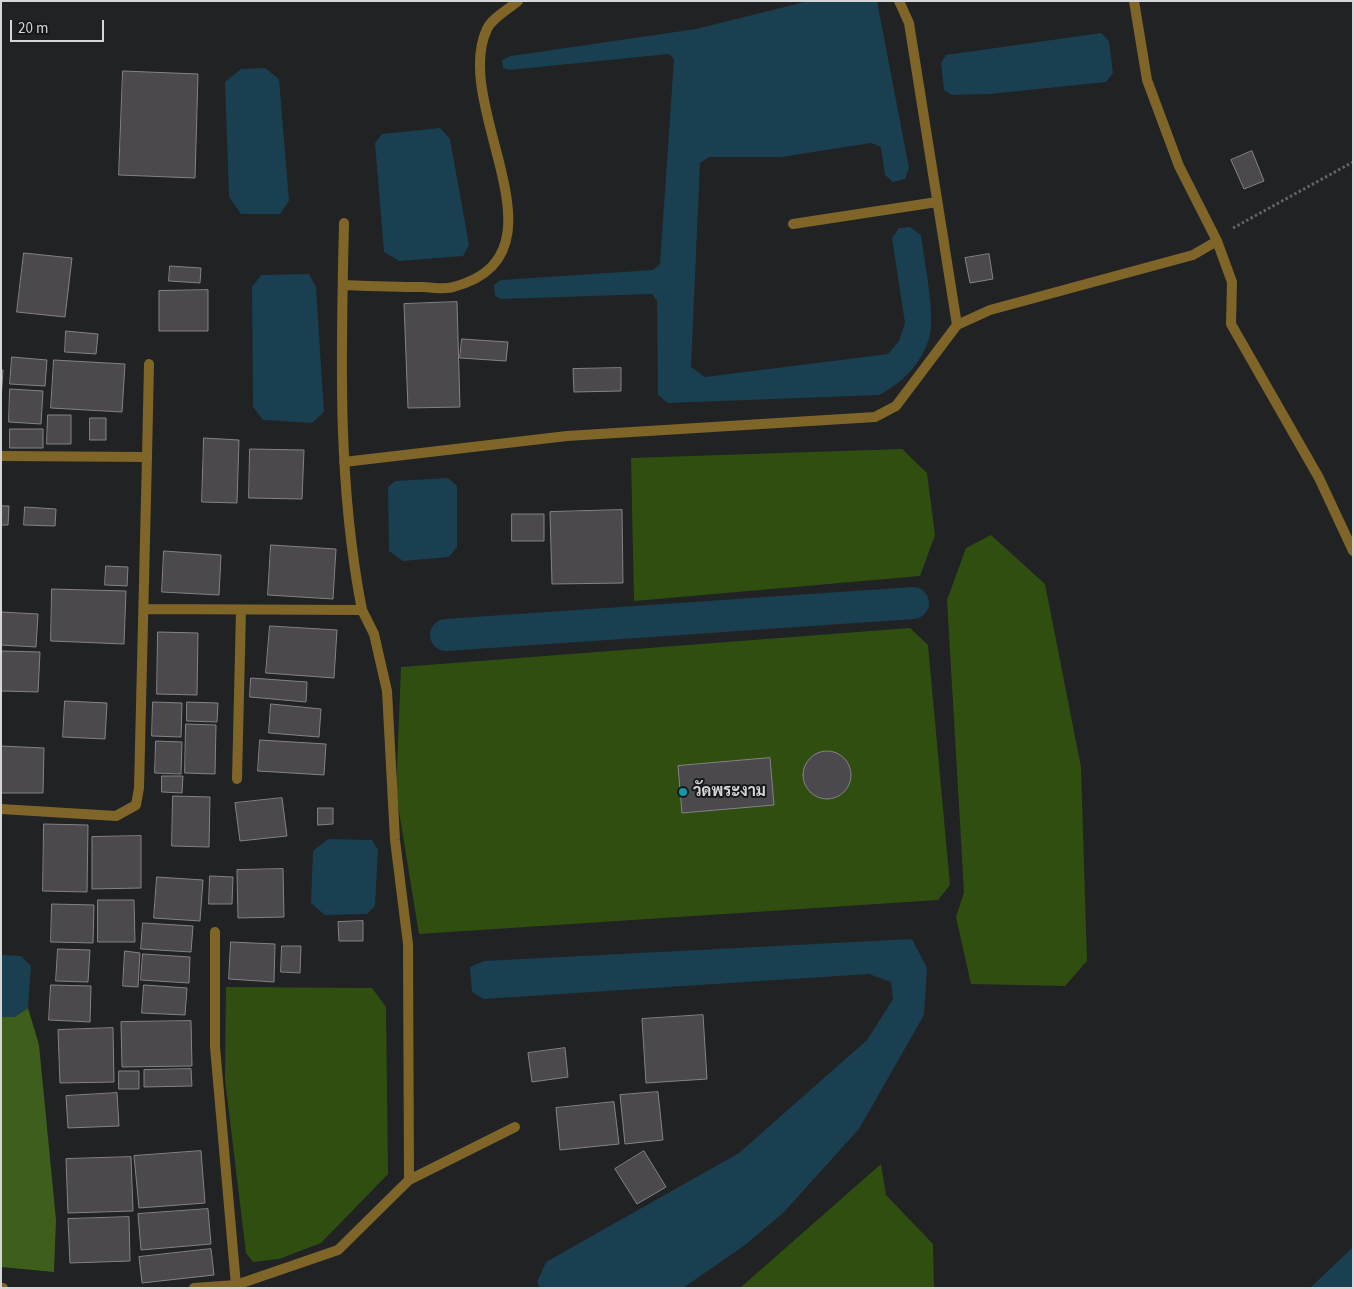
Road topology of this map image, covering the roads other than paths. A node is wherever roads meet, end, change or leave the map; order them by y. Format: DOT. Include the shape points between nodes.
graph roads {
  1 [pos="518,1"];
  2 [pos="899,1"];
  3 [pos="1134,1"];
  4 [pos="937,202"];
  5 [pos="344,223"];
  6 [pos="793,224"];
  7 [pos="1218,241"];
  8 [pos="343,285"];
  9 [pos="957,326"];
  10 [pos="149,364"];
  11 [pos="1,456"];
  12 [pos="147,457"];
  13 [pos="344,462"];
  14 [pos="1353,551"];
  15 [pos="144,609"];
  16 [pos="241,610"];
  17 [pos="362,610"];
  18 [pos="237,779"];
  19 [pos="1,809"];
  20 [pos="215,932"];
  21 [pos="515,1127"];
  22 [pos="409,1180"];
  23 [pos="236,1287"];
  24 [pos="194,1288"];
  1 -- 8 [label="street" via="488,27 479,52 479,80 508,201 508,236 498,260 482,276 451,288"];
  2 -- 4 [label="street" via="910,23"];
  3 -- 7 [label="street" via="1147,80 1179,166"];
  4 -- 6 [label="street"];
  4 -- 9 [label="street"];
  5 -- 8 [label="street"];
  7 -- 9 [label="street" via="1193,256 990,310"];
  7 -- 14 [label="street" via="1232,282 1231,324 1319,478"];
  8 -- 13 [label="street"];
  9 -- 13 [label="street" via="896,406 875,417 567,436"];
  10 -- 12 [label="street"];
  11 -- 12 [label="street"];
  12 -- 15 [label="street"];
  13 -- 17 [label="street" via="354,574"];
  15 -- 16 [label="street"];
  15 -- 19 [label="street" via="136,805 116,816"];
  16 -- 17 [label="street"];
  16 -- 18 [label="street"];
  17 -- 22 [label="street" via="374,634 387,691 395,840 408,944"];
  20 -- 23 [label="street" via="215,1047"];
  21 -- 22 [label="street"];
  22 -- 23 [label="street" via="338,1250"];
  23 -- 24 [label="street"];
}
